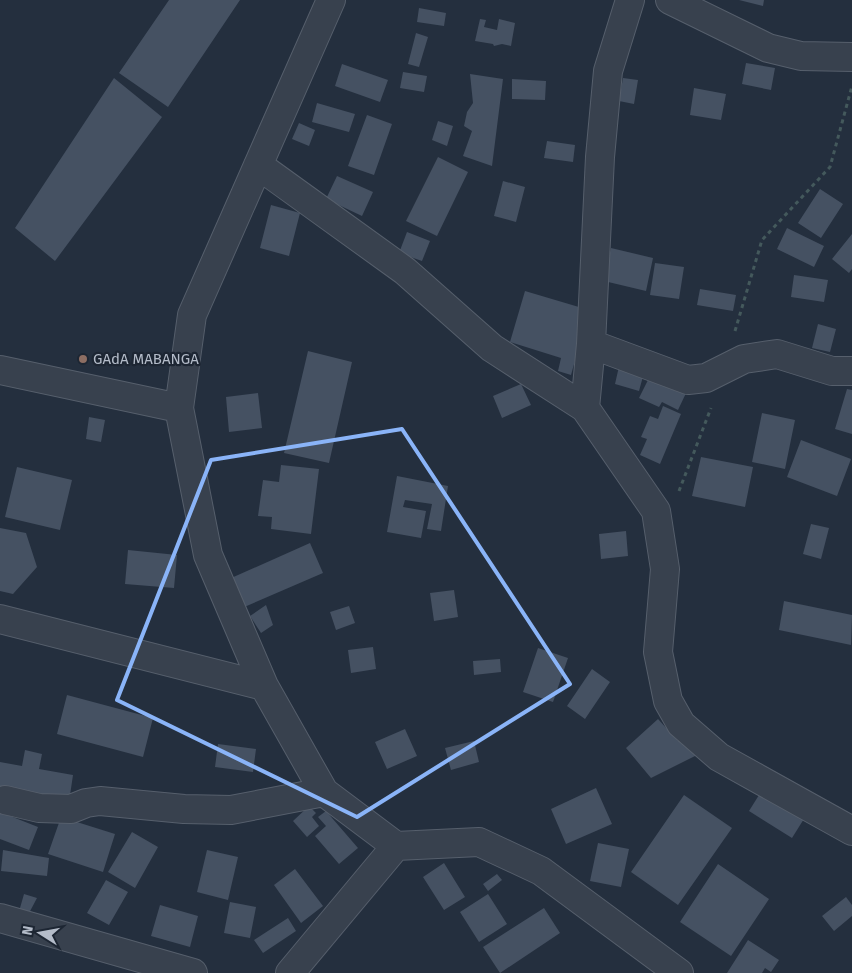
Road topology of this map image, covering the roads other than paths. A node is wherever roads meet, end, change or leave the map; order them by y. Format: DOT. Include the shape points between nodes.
graph roads {
  1 [pos="331,0"];
  2 [pos="630,0"];
  3 [pos="670,0"];
  4 [pos="852,57"];
  5 [pos="258,165"];
  6 [pos="591,344"];
  7 [pos="0,370"];
  8 [pos="852,371"];
  9 [pos="179,408"];
  10 [pos="585,408"];
  11 [pos="0,620"];
  12 [pos="264,686"];
  13 [pos="324,792"];
  14 [pos="5,800"];
  15 [pos="852,831"];
  16 [pos="396,846"];
  17 [pos="0,918"];
  18 [pos="193,973"];
  19 [pos="290,973"];
  20 [pos="679,973"];
  1 -- 5 [label="street"];
  2 -- 6 [label="street" via="608,71 600,157"];
  3 -- 4 [label="street" via="768,48 801,56"];
  5 -- 9 [label="street" via="192,315"];
  5 -- 10 [label="street" via="405,272 492,348"];
  6 -- 8 [label="street" via="688,380 706,378 744,359 777,354 832,371"];
  6 -- 10 [label="street"];
  7 -- 9 [label="street"];
  9 -- 12 [label="street" via="208,555"];
  10 -- 15 [label="street" via="656,511 666,569 658,652 668,701 681,724 719,757"];
  11 -- 12 [label="street"];
  12 -- 13 [label="street"];
  13 -- 14 [label="street" via="231,810 100,801 86,802 71,809 38,808"];
  13 -- 16 [label="street"];
  16 -- 19 [label="street"];
  16 -- 20 [label="street" via="479,842 541,871"];
  17 -- 18 [label="street"];
}
